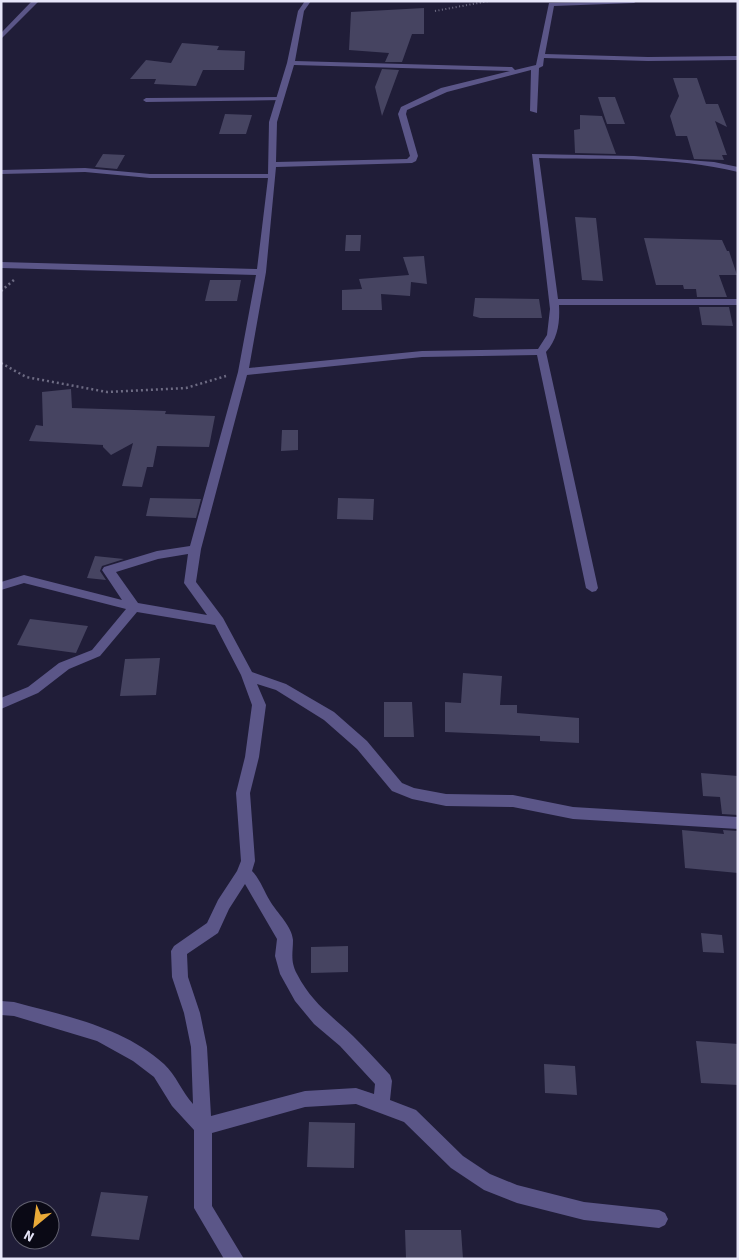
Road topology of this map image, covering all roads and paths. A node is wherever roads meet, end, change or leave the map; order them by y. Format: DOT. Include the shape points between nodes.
graph roads {
  1 [pos="36,1"];
  2 [pos="308,1"];
  3 [pos="489,1"];
  4 [pos="634,1"];
  5 [pos="435,11"];
  6 [pos="1,38"];
  7 [pos="541,56"];
  8 [pos="738,58"];
  9 [pos="291,63"];
  10 [pos="535,68"];
  11 [pos="524,69"];
  12 [pos="280,99"];
  13 [pos="146,100"];
  14 [pos="534,111"];
  15 [pos="738,170"];
  16 [pos="272,171"];
  17 [pos="1,172"];
  18 [pos="1,265"];
  19 [pos="261,272"];
  20 [pos="554,302"];
  21 [pos="738,302"];
  22 [pos="541,352"];
  23 [pos="1,363"];
  24 [pos="243,372"];
  25 [pos="195,549"];
  26 [pos="1,586"];
  27 [pos="592,588"];
  28 [pos="134,607"];
  29 [pos="219,621"];
  30 [pos="247,675"];
  31 [pos="1,704"];
  32 [pos="738,822"];
  33 [pos="244,874"];
  34 [pos="1,1008"];
  35 [pos="381,1105"];
  36 [pos="203,1128"];
  37 [pos="659,1219"];
  38 [pos="235,1259"];
  1 -- 6 [label="street"];
  2 -- 9 [label="street" via="301,11"];
  3 -- 5 [label="path"];
  4 -- 7 [label="street" via="551,4"];
  7 -- 8 [label="street"];
  7 -- 10 [label="street" via="539,66"];
  9 -- 11 [label="street"];
  9 -- 12 [label="street"];
  10 -- 11 [label="street"];
  10 -- 14 [label="street"];
  11 -- 16 [label="street" via="444,90 404,109 402,114 414,156 409,162"];
  12 -- 13 [label="lane"];
  12 -- 16 [label="street" via="273,122"];
  15 -- 20 [label="street" via="714,164 536,155"];
  16 -- 17 [label="street" via="150,176 85,170"];
  16 -- 19 [label="street"];
  18 -- 19 [label="street"];
  19 -- 24 [label="street"];
  20 -- 21 [label="street"];
  20 -- 22 [label="street" via="551,339"];
  22 -- 24 [label="street" via="422,354"];
  22 -- 27 [label="street"];
  23 -- 24 [label="path" via="26,377 107,392 186,388"];
  24 -- 25 [label="street"];
  25 -- 28 [label="street" via="157,555 108,570"];
  25 -- 29 [label="street" via="190,583"];
  26 -- 28 [label="street" via="24,579"];
  28 -- 29 [label="street"];
  28 -- 31 [label="street" via="96,652 64,666 33,690"];
  29 -- 30 [label="street"];
  30 -- 32 [label="street" via="281,687 329,716 362,746 397,788 412,793 446,800 512,801 573,813"];
  30 -- 33 [label="street" via="259,705 243,793 248,861"];
  33 -- 35 [label="street" via="252,880 264,907 279,926 285,940 283,956 288,974 301,996 384,1081"];
  33 -- 36 [label="street" via="213,928 179,951 180,977 200,1047"];
  34 -- 36 [label="street" via="101,1034 139,1055 160,1070 178,1100"];
  35 -- 36 [label="street" via="356,1096 305,1099"];
  35 -- 37 [label="street" via="410,1116 457,1162 484,1181 518,1194 584,1211"];
  36 -- 38 [label="street" via="203,1208"];
}
